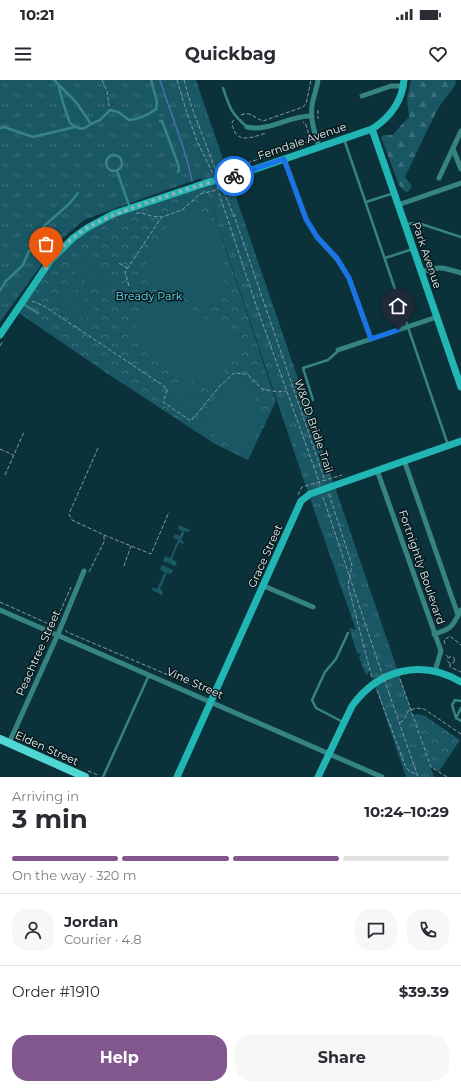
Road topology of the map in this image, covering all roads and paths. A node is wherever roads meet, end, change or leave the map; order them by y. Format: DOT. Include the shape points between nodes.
graph roads {
  1 [pos="54,80"];
  2 [pos="102,80"];
  3 [pos="151,80"];
  4 [pos="178,80"];
  5 [pos="184,80"];
  6 [pos="312,80"];
  7 [pos="318,80"];
  8 [pos="404,83"];
  9 [pos="58,84"];
  10 [pos="223,88"];
  11 [pos="362,96"];
  12 [pos="318,106"];
  13 [pos="110,110"];
  14 [pos="312,116"];
  15 [pos="236,117"];
  16 [pos="160,121"];
  17 [pos="318,121"];
  18 [pos="301,122"];
  19 [pos="91,124"];
  20 [pos="75,127"];
  21 [pos="247,127"];
  22 [pos="0,128"];
  23 [pos="372,129"];
  24 [pos="271,131"];
  25 [pos="461,131"];
  26 [pos="321,132"];
  27 [pos="324,135"];
  28 [pos="344,138"];
  29 [pos="319,147"];
  30 [pos="453,149"];
  31 [pos="284,159"];
  32 [pos="461,169"];
  33 [pos="117,171"];
  34 [pos="178,172"];
  35 [pos="216,177"];
  36 [pos="439,178"];
  37 [pos="461,184"];
  38 [pos="218,190"];
  39 [pos="78,193"];
  40 [pos="394,193"];
  41 [pos="366,202"];
  42 [pos="398,205"];
  43 [pos="131,211"];
  44 [pos="162,217"];
  45 [pos="405,224"];
  46 [pos="461,237"];
  47 [pos="413,249"];
  48 [pos="385,258"];
  49 [pos="119,263"];
  50 [pos="128,268"];
  51 [pos="421,272"];
  52 [pos="461,273"];
  53 [pos="129,286"];
  54 [pos="0,291"];
  55 [pos="24,304"];
  56 [pos="38,313"];
  57 [pos="436,317"];
  58 [pos="408,327"];
  59 [pos="0,335"];
  60 [pos="371,339"];
  61 [pos="338,350"];
  62 [pos="460,382"];
  63 [pos="287,391"];
  64 [pos="160,395"];
  65 [pos="164,398"];
  66 [pos="313,400"];
  67 [pos="24,432"];
  68 [pos="461,441"];
  69 [pos="448,445"];
  70 [pos="98,448"];
  71 [pos="0,449"];
  72 [pos="14,455"];
  73 [pos="404,460"];
  74 [pos="377,470"];
  75 [pos="6,474"];
  76 [pos="324,489"];
  77 [pos="169,512"];
  78 [pos="104,535"];
  79 [pos="132,546"];
  80 [pos="124,566"];
  81 [pos="84,571"];
  82 [pos="87,576"];
  83 [pos="350,576"];
  84 [pos="71,586"];
  85 [pos="264,586"];
  86 [pos="0,602"];
  87 [pos="313,607"];
  88 [pos="0,610"];
  89 [pos="460,612"];
  90 [pos="65,627"];
  91 [pos="348,633"];
  92 [pos="58,634"];
  93 [pos="434,634"];
  94 [pos="461,645"];
  95 [pos="445,646"];
  96 [pos="446,651"];
  97 [pos="449,658"];
  98 [pos="450,664"];
  99 [pos="435,671"];
  100 [pos="461,672"];
  101 [pos="150,674"];
  102 [pos="400,678"];
  103 [pos="374,682"];
  104 [pos="461,682"];
  105 [pos="208,693"];
  106 [pos="212,701"];
  107 [pos="461,701"];
  108 [pos="461,708"];
  109 [pos="411,710"];
  110 [pos="456,718"];
  111 [pos="461,721"];
  112 [pos="343,722"];
  113 [pos="399,723"];
  114 [pos="461,734"];
  115 [pos="0,739"];
  116 [pos="9,743"];
  117 [pos="330,753"];
  118 [pos="417,774"];
  119 [pos="86,777"];
  120 [pos="103,777"];
  121 [pos="177,777"];
  122 [pos="318,777"];
  123 [pos="382,777"];
  124 [pos="418,777"];
  125 [pos="447,777"];
  1 -- 9 [label="lane"];
  2 -- 13 [label="path"];
  3 -- 13 [label="lane" via="157,102 156,109 151,113 142,118 129,120"];
  4 -- 35 [label="path" via="197,141"];
  5 -- 35 [label="path, W&OD Bridle Trail"];
  6 -- 15 [label="path" via="303,107 263,121 245,113"];
  7 -- 14 [label="street"];
  8 -- 11 [label="street"];
  8 -- 23 [label="street, Ferndale Avenue" via="402,94 393,111"];
  9 -- 19 [label="lane" via="76,102"];
  9 -- 20 [label="lane" via="70,123"];
  10 -- 15 [label="lane" via="230,109"];
  12 -- 17 [label="path"];
  13 -- 19 [label="lane" via="100,120"];
  14 -- 21 [label="street" via="299,116 265,128"];
  14 -- 29 [label="street"];
  15 -- 21 [label="lane"];
  15 -- 24 [label="path" via="232,122 233,129 243,138"];
  16 -- 34 [label="lane" via="180,169"];
  18 -- 35 [label="path" via="305,123 308,130 307,142"];
  19 -- 20 [label="lane" via="83,129"];
  20 -- 22 [label="lane" via="32,137 4,127"];
  23 -- 28 [label="street, Ferndale Avenue"];
  23 -- 40 [label="street, Park Avenue"];
  25 -- 30 [label="street"];
  26 -- 27 [label="path"];
  28 -- 29 [label="street, Ferndale Avenue"];
  28 -- 41 [label="lane"];
  29 -- 31 [label="street, Ferndale Avenue"];
  30 -- 32 [label="street"];
  30 -- 36 [label="street"];
  31 -- 35 [label="street, Ferndale Avenue" via="232,177"];
  31 -- 60 [label="street" via="306,219 317,237 337,258 349,278"];
  33 -- 33 [label="lane" via="121,167 121,159 115,155 110,156 105,162 107,168"];
  33 -- 43 [label="lane"];
  35 -- 38 [label="path"];
  35 -- 43 [label="street, Ferndale Avenue"];
  35 -- 76 [label="path, W&OD Bridle Trail" via="235,218"];
  37 -- 42 [label="street"];
  38 -- 44 [label="path" via="200,194 182,210"];
  38 -- 63 [label="path"];
  39 -- 54 [label="lane" via="44,227 43,238 29,251 23,264 5,282"];
  40 -- 41 [label="lane"];
  40 -- 42 [label="street, Park Avenue"];
  41 -- 48 [label="lane"];
  42 -- 45 [label="street, Park Avenue"];
  43 -- 44 [label="path"];
  43 -- 55 [label="street, Ferndale Avenue" via="99,220 73,238 50,261"];
  44 -- 50 [label="path"];
  45 -- 46 [label="lane" via="418,223"];
  45 -- 47 [label="street, Park Avenue"];
  47 -- 48 [label="lane"];
  47 -- 51 [label="street, Park Avenue"];
  48 -- 58 [label="lane"];
  49 -- 50 [label="path"];
  50 -- 53 [label="path" via="125,272"];
  51 -- 52 [label="street" via="442,267"];
  51 -- 57 [label="street, Park Avenue"];
  55 -- 56 [label="lane"];
  55 -- 59 [label="street, Ferndale Avenue"];
  55 -- 65 [label="path" via="31,300 44,306 164,386 167,390"];
  57 -- 58 [label="street"];
  57 -- 62 [label="street, Park Avenue"];
  58 -- 60 [label="street"];
  58 -- 69 [label="lane"];
  60 -- 61 [label="street"];
  61 -- 66 [label="lane" via="328,360 303,368"];
  63 -- 65 [label="path" via="262,389 247,374 234,373 191,421 163,402"];
  63 -- 76 [label="path"];
  64 -- 65 [label="path"];
  67 -- 72 [label="path"];
  68 -- 69 [label="street, Grace Street"];
  69 -- 73 [label="street, Grace Street"];
  70 -- 78 [label="path" via="69,514 72,520"];
  71 -- 72 [label="path"];
  72 -- 75 [label="path"];
  73 -- 74 [label="street, Grace Street"];
  73 -- 89 [label="street"];
  74 -- 76 [label="street, Grace Street"];
  74 -- 93 [label="street, Fortnightly Boulevard"];
  76 -- 83 [label="path"];
  76 -- 83 [label="path, W&OD Bridle Trail" via="352,564"];
  76 -- 85 [label="street, Grace Street" via="310,494 301,501"];
  77 -- 79 [label="path" via="151,554"];
  78 -- 79 [label="path"];
  78 -- 82 [label="path" via="104,542"];
  79 -- 80 [label="path"];
  81 -- 92 [label="street, Peachtree Street"];
  83 -- 103 [label="path, W&OD Bridle Trail" via="348,585"];
  83 -- 113 [label="path, bridge"];
  84 -- 86 [label="path" via="56,621 51,625"];
  85 -- 87 [label="street"];
  85 -- 106 [label="street, Grace Street"];
  88 -- 92 [label="street, Vine Street"];
  89 -- 93 [label="street" via="447,631"];
  90 -- 105 [label="path" via="67,632"];
  91 -- 112 [label="lane" via="312,700 316,708"];
  92 -- 101 [label="street, Vine Street"];
  92 -- 116 [label="street, Peachtree Street"];
  93 -- 99 [label="street, Fortnightly Boulevard" via="441,651"];
  94 -- 95 [label="path" via="450,636 444,640"];
  96 -- 97 [label="path"];
  97 -- 98 [label="path"];
  97 -- 98 [label="path" via="453,657 455,660"];
  98 -- 100 [label="path" via="450,667"];
  99 -- 103 [label="street" via="404,671"];
  99 -- 104 [label="street"];
  101 -- 106 [label="street, Vine Street"];
  101 -- 120 [label="lane"];
  102 -- 109 [label="path"];
  103 -- 112 [label="street" via="358,697"];
  103 -- 118 [label="path, W&OD Bridle Trail" via="405,765 410,772"];
  106 -- 117 [label="street, Vine Street"];
  106 -- 121 [label="street, Grace Street"];
  107 -- 110 [label="lane" via="455,700 452,705"];
  108 -- 110 [label="lane"];
  109 -- 113 [label="path"];
  109 -- 114 [label="path" via="424,709"];
  109 -- 125 [label="path" via="431,767"];
  110 -- 111 [label="lane"];
  112 -- 117 [label="street"];
  113 -- 118 [label="path"];
  115 -- 116 [label="main road, Elden Street"];
  116 -- 119 [label="main road, Elden Street"];
  117 -- 122 [label="street"];
  117 -- 123 [label="street, Vine Street"];
  118 -- 124 [label="path"];
}
